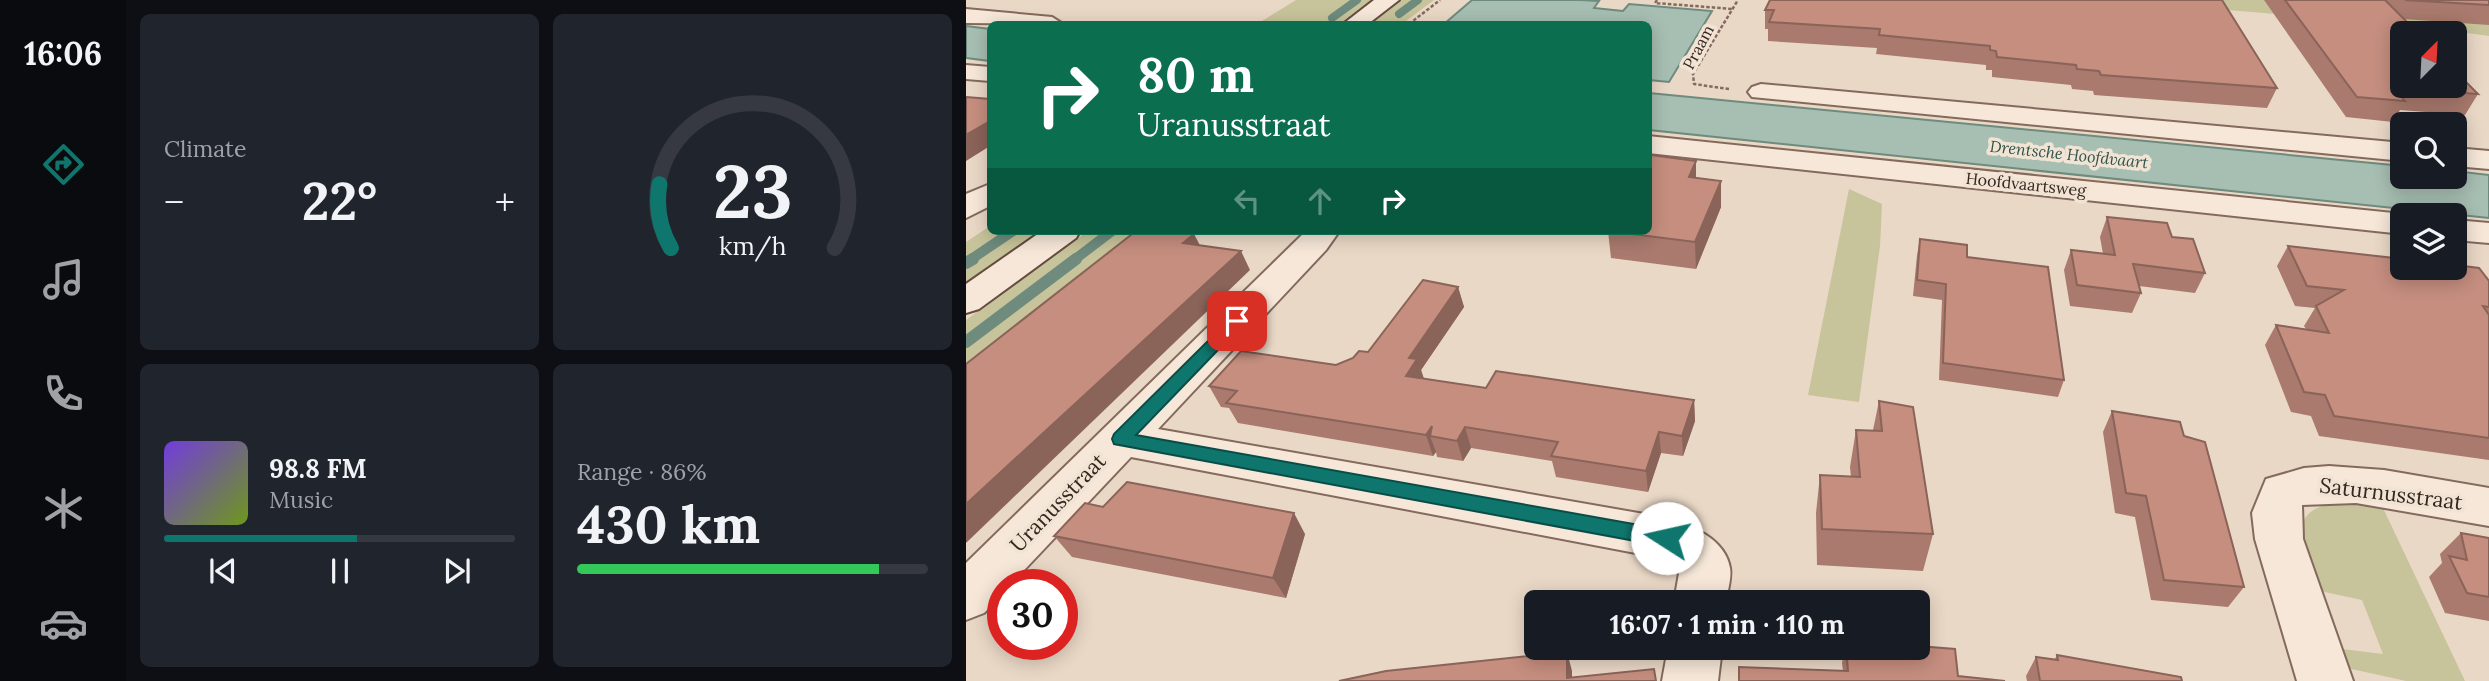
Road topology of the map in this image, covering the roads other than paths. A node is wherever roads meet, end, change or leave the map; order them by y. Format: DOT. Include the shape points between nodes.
graph roads {
  1 [pos="1388,0"];
  2 [pos="966,16"];
  3 [pos="1020,21"];
  4 [pos="1358,21"];
  5 [pos="966,72"];
  6 [pos="987,74"];
  7 [pos="1761,92"];
  8 [pos="1652,145"];
  9 [pos="2390,151"];
  10 [pos="2467,158"];
  11 [pos="2489,160"];
  12 [pos="987,195"];
  13 [pos="966,208"];
  14 [pos="2390,223"];
  15 [pos="2467,231"];
  16 [pos="2489,233"];
  17 [pos="1058,235"];
  18 [pos="1320,235"];
  19 [pos="966,301"];
  20 [pos="1121,439"];
  21 [pos="2489,507"];
  22 [pos="1701,590"];
  23 [pos="966,597"];
  24 [pos="1693,660"];
  25 [pos="1690,681"];
  26 [pos="2325,681"];
  1 -- 4 [label="street"];
  2 -- 3 [label="street"];
  5 -- 6 [label="street"];
  7 -- 9 [label="street"];
  8 -- 14 [label="street, Hoofdvaartsweg"];
  10 -- 11 [label="street"];
  12 -- 13 [label="street"];
  15 -- 16 [label="street"];
  17 -- 19 [label="street"];
  18 -- 20 [label="street, Uranusstraat"];
  20 -- 22 [label="street, Uranusstraat" via="1667,538 1687,546 1704,568"];
  20 -- 23 [label="street, Uranusstraat"];
  21 -- 26 [label="street, Saturnusstraat" via="2332,483 2302,484 2282,492 2276,513 2279,539"];
  24 -- 25 [label="street"];
}
